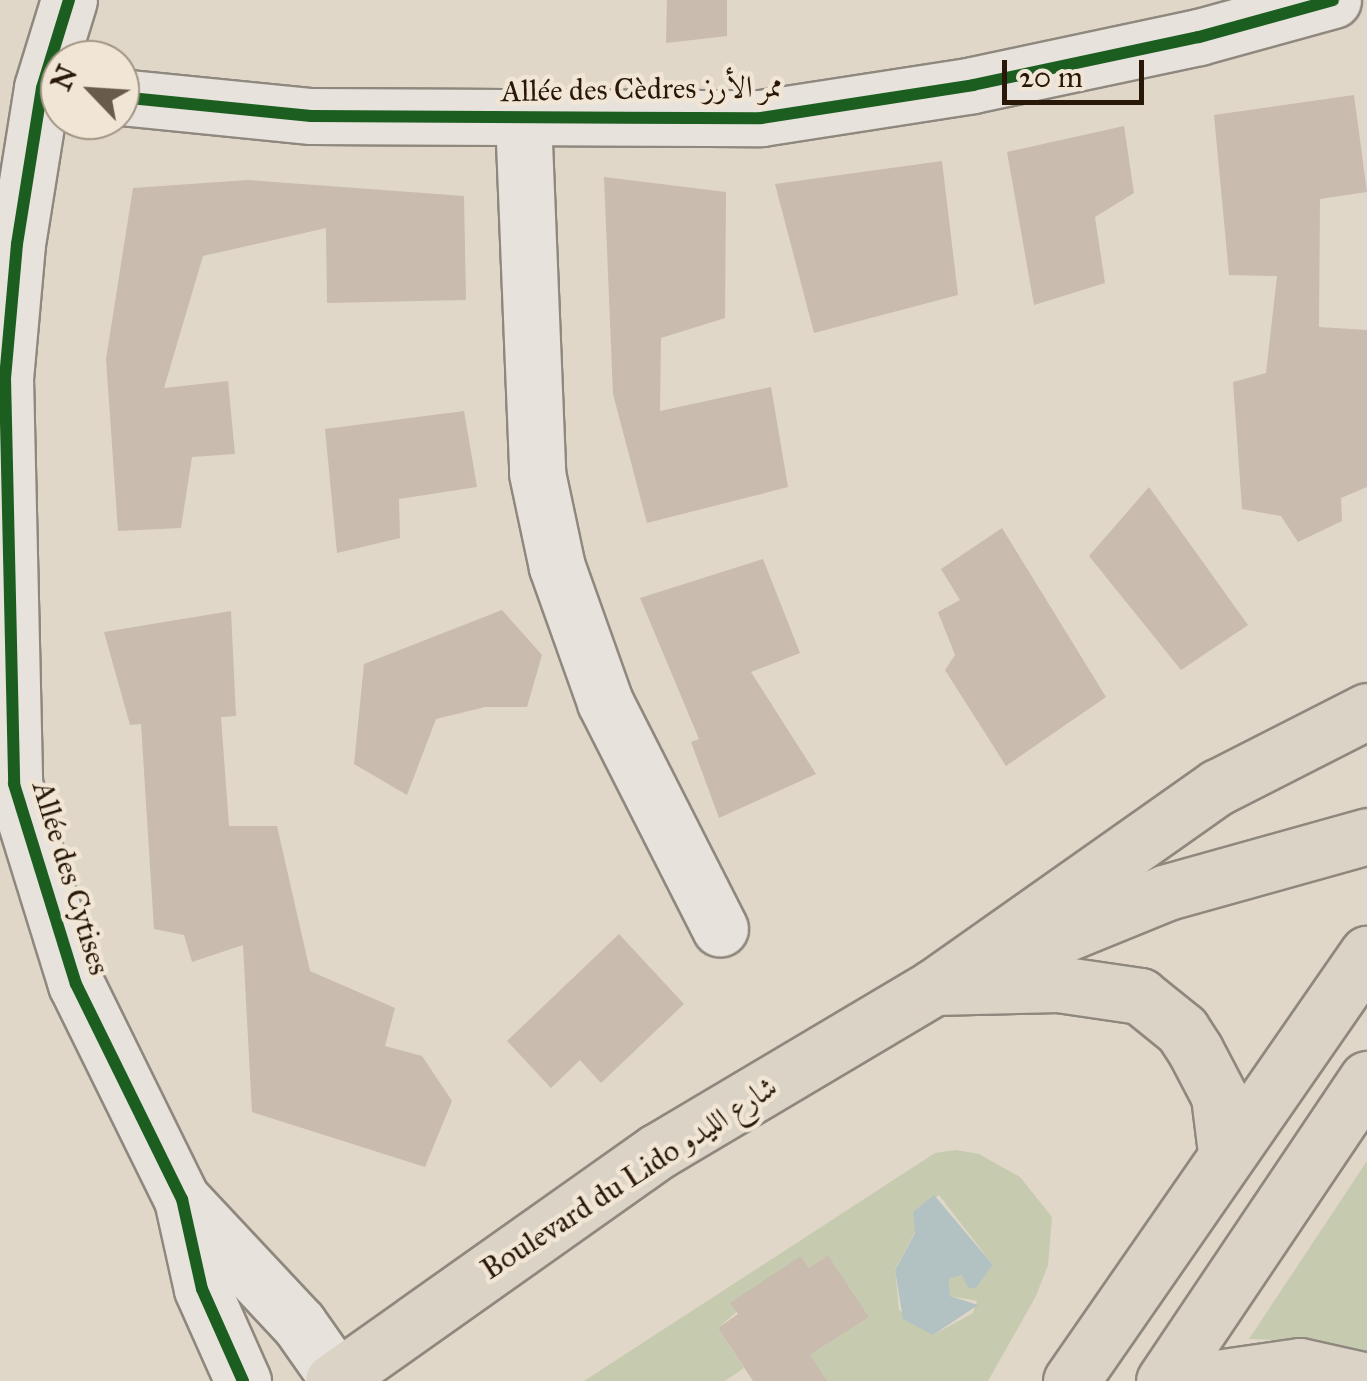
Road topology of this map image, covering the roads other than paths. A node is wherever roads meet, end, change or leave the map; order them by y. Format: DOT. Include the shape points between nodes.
graph roads {
  1 [pos="69,0"];
  2 [pos="1333,0"];
  3 [pos="34,85"];
  4 [pos="140,100"];
  5 [pos="523,117"];
  6 [pos="1367,711"];
  7 [pos="7,786"];
  8 [pos="1367,836"];
  9 [pos="720,929"];
  10 [pos="1367,954"];
  11 [pos="934,987"];
  12 [pos="1367,1078"];
  13 [pos="1226,1152"];
  14 [pos="182,1198"];
  15 [pos="336,1380"];
  16 [pos="243,1381"];
  17 [pos="1071,1381"];
  18 [pos="1164,1381"];
  19 [pos="1196,1381"];
  20 [pos="1367,1381"];
  1 -- 3 [label="street, Allée des Cytises"];
  2 -- 5 [label="street, Allée des Cèdres ممر الأرز" via="991,81 761,118"];
  3 -- 7 [label="street, Allée des Cytises" via="5,378"];
  4 -- 5 [label="street, Allée des Cèdres ممر الأرز" via="311,116"];
  5 -- 9 [label="street" via="538,473 557,566 605,702"];
  6 -- 11 [label="main road, Boulevard du Lido شارع الليدو" via="1218,788"];
  7 -- 14 [label="street, Allée des Cytises" via="76,984"];
  8 -- 11 [label="main road, Boulevard du Lido شارع الليدو" via="1167,892"];
  10 -- 13 [label="main road"];
  11 -- 13 [label="main road" via="1058,984 1140,996 1182,1030 1195,1050 1219,1096"];
  11 -- 15 [label="main road, Boulevard du Lido شارع الليدو" via="658,1151"];
  12 -- 18 [label="main road"];
  13 -- 17 [label="main road"];
  14 -- 15 [label="street, Allée des Cytises" via="299,1324"];
  14 -- 16 [label="street, Allée des Cytises" via="202,1289"];
  19 -- 20 [label="main road" via="1300,1366"];
}
